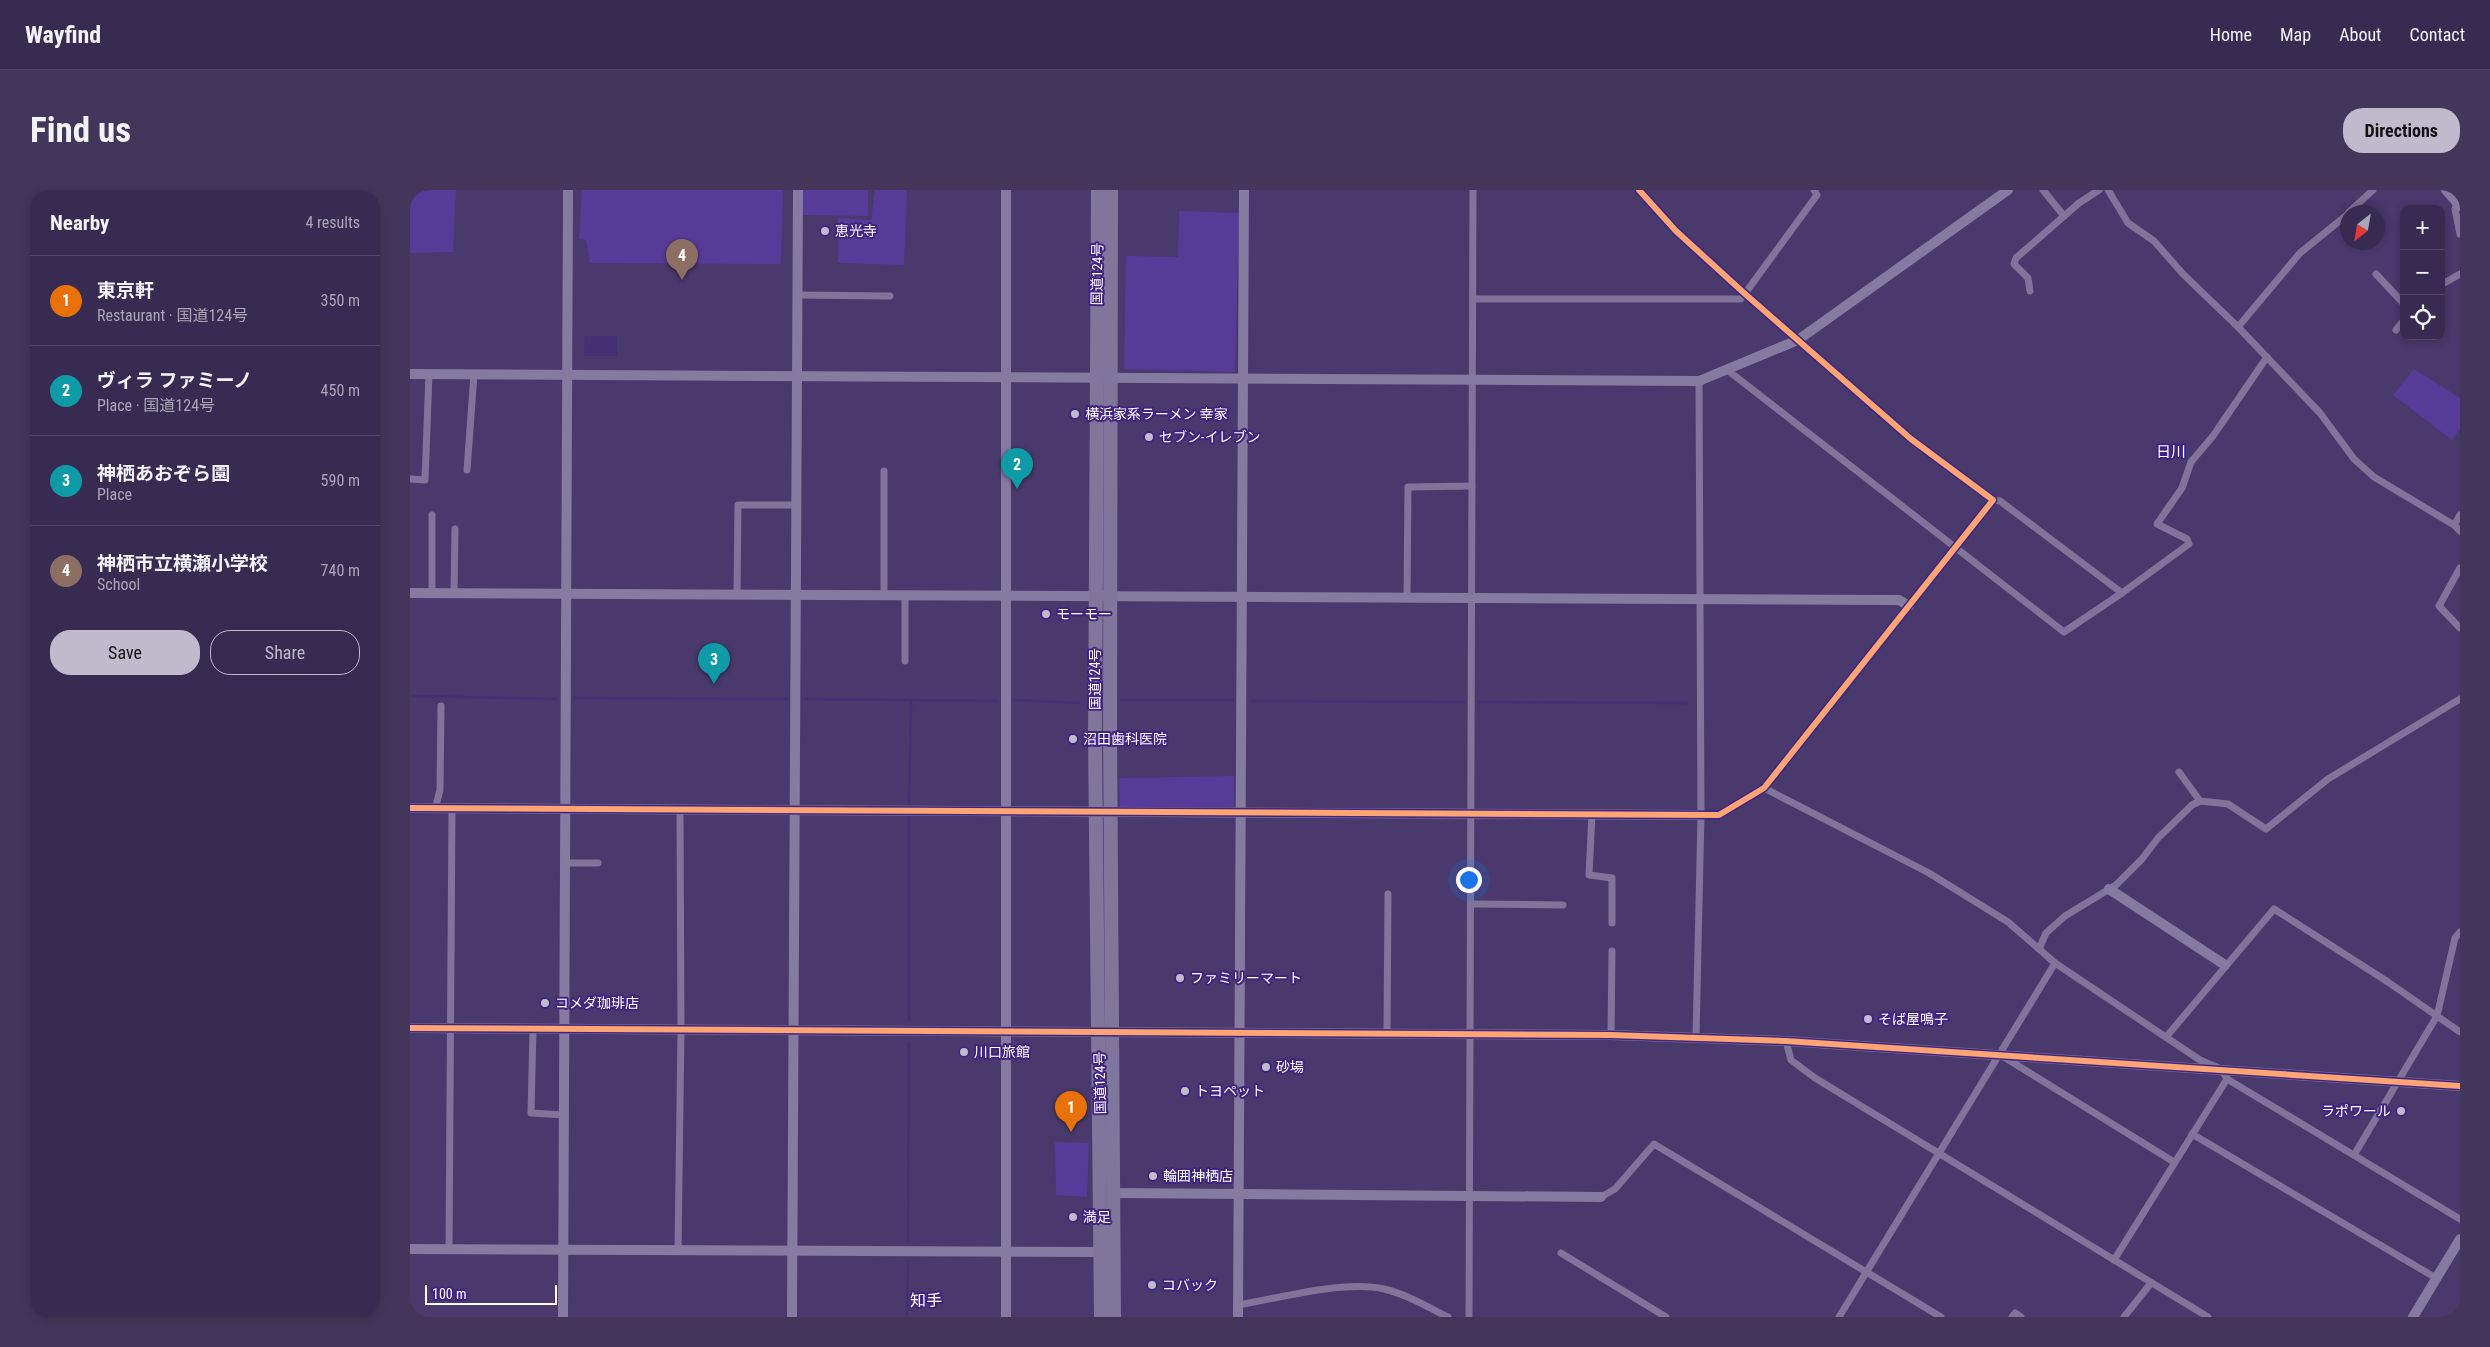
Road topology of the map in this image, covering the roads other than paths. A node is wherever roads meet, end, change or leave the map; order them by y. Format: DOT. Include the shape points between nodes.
graph roads {
  1 [pos="568,190"];
  2 [pos="798,190"];
  3 [pos="1006,190"];
  4 [pos="1098,190"];
  5 [pos="1111,190"];
  6 [pos="1244,190"];
  7 [pos="1473,190"];
  8 [pos="1639,190"];
  9 [pos="1814,190"];
  10 [pos="2008,190"];
  11 [pos="2043,190"];
  12 [pos="2099,190"];
  13 [pos="2108,190"];
  14 [pos="2373,190"];
  15 [pos="2446,190"];
  16 [pos="2458,204"];
  17 [pos="2357,205"];
  18 [pos="2064,216"];
  19 [pos="2340,220"];
  20 [pos="2460,234"];
  21 [pos="2376,274"];
  22 [pos="2460,274"];
  23 [pos="2445,283"];
  24 [pos="2030,291"];
  25 [pos="1744,293"];
  26 [pos="798,295"];
  27 [pos="890,296"];
  28 [pos="1473,299"];
  29 [pos="2400,300"];
  30 [pos="2400,325"];
  31 [pos="2238,327"];
  32 [pos="2396,330"];
  33 [pos="1798,340"];
  34 [pos="2267,357"];
  35 [pos="1726,369"];
  36 [pos="410,374"];
  37 [pos="428,374"];
  38 [pos="474,374"];
  39 [pos="568,375"];
  40 [pos="797,376"];
  41 [pos="1007,378"];
  42 [pos="1103,378"];
  43 [pos="1243,379"];
  44 [pos="1472,380"];
  45 [pos="1699,381"];
  46 [pos="467,470"];
  47 [pos="884,471"];
  48 [pos="410,479"];
  49 [pos="1472,486"];
  50 [pos="1993,500"];
  51 [pos="797,505"];
  52 [pos="432,515"];
  53 [pos="2460,515"];
  54 [pos="2454,525"];
  55 [pos="456,529"];
  56 [pos="2460,530"];
  57 [pos="1955,547"];
  58 [pos="2460,568"];
  59 [pos="410,593"];
  60 [pos="432,593"];
  61 [pos="454,593"];
  62 [pos="2122,593"];
  63 [pos="567,594"];
  64 [pos="737,594"];
  65 [pos="796,594"];
  66 [pos="884,595"];
  67 [pos="905,595"];
  68 [pos="1006,595"];
  69 [pos="1110,596"];
  70 [pos="1095,597"];
  71 [pos="1242,597"];
  72 [pos="1407,598"];
  73 [pos="1471,598"];
  74 [pos="1699,599"];
  75 [pos="1908,606"];
  76 [pos="2460,628"];
  77 [pos="905,661"];
  78 [pos="2460,699"];
  79 [pos="441,706"];
  80 [pos="2179,772"];
  81 [pos="1764,788"];
  82 [pos="2200,801"];
  83 [pos="410,808"];
  84 [pos="435,809"];
  85 [pos="452,809"];
  86 [pos="565,810"];
  87 [pos="680,810"];
  88 [pos="795,811"];
  89 [pos="1096,811"];
  90 [pos="1110,811"];
  91 [pos="1006,812"];
  92 [pos="1241,813"];
  93 [pos="1472,814"];
  94 [pos="1592,814"];
  95 [pos="1700,815"];
  96 [pos="565,863"];
  97 [pos="598,863"];
  98 [pos="2109,890"];
  99 [pos="1388,894"];
  100 [pos="1471,904"];
  101 [pos="1563,905"];
  102 [pos="1612,923"];
  103 [pos="2460,932"];
  104 [pos="2039,949"];
  105 [pos="1612,951"];
  106 [pos="2055,963"];
  107 [pos="2225,965"];
  108 [pos="2437,1016"];
  109 [pos="410,1028"];
  110 [pos="450,1028"];
  111 [pos="533,1029"];
  112 [pos="564,1029"];
  113 [pos="681,1030"];
  114 [pos="793,1030"];
  115 [pos="1005,1032"];
  116 [pos="1105,1032"];
  117 [pos="2460,1032"];
  118 [pos="1239,1033"];
  119 [pos="1387,1033"];
  120 [pos="1470,1033"];
  121 [pos="1611,1034"];
  122 [pos="2166,1036"];
  123 [pos="1696,1037"];
  124 [pos="1786,1041"];
  125 [pos="1999,1054"];
  126 [pos="2221,1069"];
  127 [pos="2227,1079"];
  128 [pos="2398,1081"];
  129 [pos="2460,1086"];
  130 [pos="564,1114"];
  131 [pos="2192,1134"];
  132 [pos="1939,1152"];
  133 [pos="2354,1155"];
  134 [pos="2174,1162"];
  135 [pos="1113,1193"];
  136 [pos="1238,1194"];
  137 [pos="1470,1195"];
  138 [pos="1601,1198"];
  139 [pos="2460,1219"];
  140 [pos="2460,1239"];
  141 [pos="410,1249"];
  142 [pos="448,1249"];
  143 [pos="564,1249"];
  144 [pos="678,1251"];
  145 [pos="793,1251"];
  146 [pos="1006,1252"];
  147 [pos="1101,1252"];
  148 [pos="1561,1253"];
  149 [pos="2114,1260"];
  150 [pos="1866,1274"];
  151 [pos="2436,1278"];
  152 [pos="2151,1283"];
  153 [pos="1238,1305"];
  154 [pos="563,1317"];
  155 [pos="792,1317"];
  156 [pos="1006,1317"];
  157 [pos="1101,1317"];
  158 [pos="1114,1317"];
  159 [pos="1238,1317"];
  160 [pos="1448,1317"];
  161 [pos="1469,1317"];
  162 [pos="1666,1317"];
  163 [pos="1839,1317"];
  164 [pos="1941,1317"];
  165 [pos="2012,1317"];
  166 [pos="2021,1317"];
  167 [pos="2124,1317"];
  168 [pos="2208,1317"];
  169 [pos="2413,1317"];
  1 -- 39 [label="street"];
  2 -- 26 [label="street"];
  3 -- 41 [label="street"];
  4 -- 42 [label="highway, 国道124号"];
  5 -- 42 [label="highway, 国道124号"];
  6 -- 43 [label="street"];
  7 -- 28 [label="street"];
  8 -- 25 [label="street" via="1676,231"];
  9 -- 25 [label="street" via="1818,195"];
  10 -- 33 [label="street"];
  11 -- 18 [label="street"];
  12 -- 18 [label="street"];
  13 -- 31 [label="street" via="2128,223 2154,241"];
  14 -- 17 [label="street"];
  15 -- 16 [label="street"];
  16 -- 20 [label="street" via="2455,209"];
  18 -- 24 [label="street" via="2016,258 2014,264 2028,278"];
  19 -- 31 [label="street" via="2300,253"];
  21 -- 29 [label="street"];
  22 -- 23 [label="street"];
  25 -- 28 [label="street" via="1741,299"];
  25 -- 33 [label="street"];
  26 -- 27 [label="street"];
  26 -- 40 [label="street"];
  28 -- 44 [label="street"];
  30 -- 32 [label="street"];
  31 -- 34 [label="street"];
  33 -- 35 [label="street"];
  33 -- 50 [label="street" via="1911,439"];
  34 -- 54 [label="street" via="2320,413 2360,465 2380,481"];
  34 -- 62 [label="street" via="2213,436 2191,462 2182,488 2157,524 2187,539 2189,544"];
  35 -- 45 [label="street"];
  35 -- 57 [label="street"];
  36 -- 37 [label="street"];
  37 -- 38 [label="street"];
  37 -- 48 [label="street" via="425,480"];
  38 -- 39 [label="street"];
  38 -- 46 [label="street"];
  39 -- 40 [label="street"];
  39 -- 63 [label="street"];
  40 -- 41 [label="street"];
  40 -- 51 [label="street"];
  41 -- 42 [label="street"];
  41 -- 68 [label="street"];
  42 -- 43 [label="street"];
  42 -- 69 [label="highway, 国道124号"];
  42 -- 70 [label="highway, 国道124号"];
  43 -- 44 [label="street"];
  43 -- 71 [label="street"];
  44 -- 45 [label="street"];
  44 -- 49 [label="street"];
  45 -- 74 [label="street"];
  47 -- 66 [label="street"];
  49 -- 72 [label="street" via="1408,487"];
  49 -- 73 [label="street"];
  50 -- 57 [label="street"];
  50 -- 62 [label="street" via="2000,501"];
  51 -- 64 [label="street" via="738,505"];
  51 -- 65 [label="street"];
  52 -- 60 [label="street"];
  53 -- 54 [label="street"];
  54 -- 56 [label="street"];
  55 -- 61 [label="street"];
  57 -- 62 [label="street" via="2064,632"];
  57 -- 75 [label="street"];
  58 -- 76 [label="street" via="2438,606"];
  59 -- 60 [label="street"];
  60 -- 61 [label="street"];
  61 -- 63 [label="street"];
  63 -- 64 [label="street"];
  63 -- 86 [label="street"];
  64 -- 65 [label="street"];
  65 -- 66 [label="street"];
  65 -- 88 [label="street"];
  66 -- 67 [label="street"];
  67 -- 68 [label="street"];
  67 -- 77 [label="street"];
  68 -- 70 [label="street"];
  68 -- 91 [label="street"];
  69 -- 70 [label="street"];
  69 -- 71 [label="street"];
  69 -- 90 [label="highway, 国道124号"];
  70 -- 89 [label="highway, 国道124号"];
  71 -- 72 [label="street"];
  71 -- 92 [label="street"];
  72 -- 73 [label="street"];
  73 -- 74 [label="street"];
  73 -- 93 [label="street"];
  74 -- 75 [label="street" via="1899,600"];
  74 -- 95 [label="street"];
  75 -- 81 [label="street"];
  78 -- 82 [label="street" via="2328,779 2266,829 2228,804"];
  79 -- 84 [label="street" via="440,790"];
  80 -- 82 [label="street"];
  81 -- 95 [label="street" via="1719,815"];
  81 -- 104 [label="street" via="1929,873 2008,922"];
  82 -- 98 [label="street" via="2158,838 2142,859"];
  83 -- 84 [label="street"];
  84 -- 85 [label="street"];
  85 -- 86 [label="street"];
  85 -- 110 [label="street"];
  86 -- 87 [label="street"];
  86 -- 96 [label="street"];
  87 -- 88 [label="street"];
  87 -- 113 [label="street"];
  88 -- 91 [label="street"];
  88 -- 114 [label="street"];
  89 -- 90 [label="street"];
  89 -- 91 [label="street"];
  89 -- 116 [label="highway, 国道124号"];
  90 -- 92 [label="street"];
  90 -- 116 [label="highway, 国道124号"];
  91 -- 115 [label="street"];
  92 -- 93 [label="street"];
  92 -- 118 [label="street"];
  93 -- 94 [label="street"];
  93 -- 100 [label="street"];
  94 -- 95 [label="street"];
  94 -- 102 [label="street" via="1589,875 1612,878"];
  95 -- 123 [label="street"];
  96 -- 97 [label="street"];
  96 -- 112 [label="street"];
  98 -- 104 [label="street" via="2065,916 2046,933"];
  98 -- 107 [label="street"];
  99 -- 119 [label="street"];
  100 -- 101 [label="street"];
  100 -- 120 [label="street"];
  103 -- 108 [label="street" via="2455,938"];
  104 -- 106 [label="street"];
  105 -- 121 [label="street"];
  106 -- 122 [label="street"];
  106 -- 125 [label="street"];
  107 -- 108 [label="street" via="2274,909"];
  107 -- 122 [label="street"];
  108 -- 117 [label="street"];
  108 -- 128 [label="street"];
  109 -- 110 [label="street"];
  110 -- 111 [label="street"];
  110 -- 142 [label="street"];
  111 -- 112 [label="street"];
  111 -- 130 [label="street" via="531,1113"];
  112 -- 113 [label="street"];
  112 -- 130 [label="street"];
  113 -- 114 [label="street"];
  113 -- 144 [label="street"];
  114 -- 115 [label="street"];
  114 -- 145 [label="street"];
  115 -- 116 [label="street"];
  115 -- 146 [label="street"];
  116 -- 118 [label="street"];
  116 -- 135 [label="highway, 国道124号"];
  116 -- 147 [label="highway, 国道124号"];
  118 -- 119 [label="street"];
  118 -- 136 [label="street"];
  119 -- 120 [label="street"];
  120 -- 121 [label="street"];
  120 -- 137 [label="street"];
  121 -- 123 [label="street"];
  122 -- 126 [label="street" via="2200,1060"];
  123 -- 124 [label="street"];
  124 -- 125 [label="street"];
  124 -- 132 [label="street" via="1791,1060 1815,1078"];
  125 -- 126 [label="street"];
  125 -- 132 [label="street"];
  125 -- 134 [label="street"];
  126 -- 127 [label="street"];
  126 -- 128 [label="street"];
  127 -- 131 [label="street"];
  127 -- 133 [label="street"];
  128 -- 129 [label="street"];
  128 -- 133 [label="street"];
  130 -- 143 [label="street"];
  131 -- 134 [label="street"];
  131 -- 151 [label="street"];
  132 -- 149 [label="street"];
  132 -- 150 [label="street"];
  133 -- 139 [label="street"];
  134 -- 149 [label="street"];
  135 -- 136 [label="street"];
  135 -- 158 [label="highway, 国道124号"];
  136 -- 137 [label="street"];
  136 -- 153 [label="street"];
  137 -- 138 [label="street"];
  137 -- 161 [label="street"];
  138 -- 150 [label="street" via="1616,1189 1654,1144"];
  140 -- 151 [label="street"];
  141 -- 142 [label="street"];
  142 -- 143 [label="street"];
  143 -- 144 [label="street"];
  143 -- 154 [label="street"];
  144 -- 145 [label="street"];
  145 -- 146 [label="street"];
  145 -- 155 [label="street"];
  146 -- 147 [label="street"];
  146 -- 156 [label="street"];
  147 -- 157 [label="highway, 国道124号"];
  148 -- 162 [label="street"];
  149 -- 152 [label="street"];
  150 -- 163 [label="street"];
  150 -- 164 [label="street"];
  151 -- 169 [label="street"];
  152 -- 167 [label="street"];
  152 -- 168 [label="street"];
  153 -- 159 [label="street"];
  153 -- 160 [label="street" via="1350,1286 1384,1289"];
  165 -- 166 [label="street" via="2015,1313"];
}
